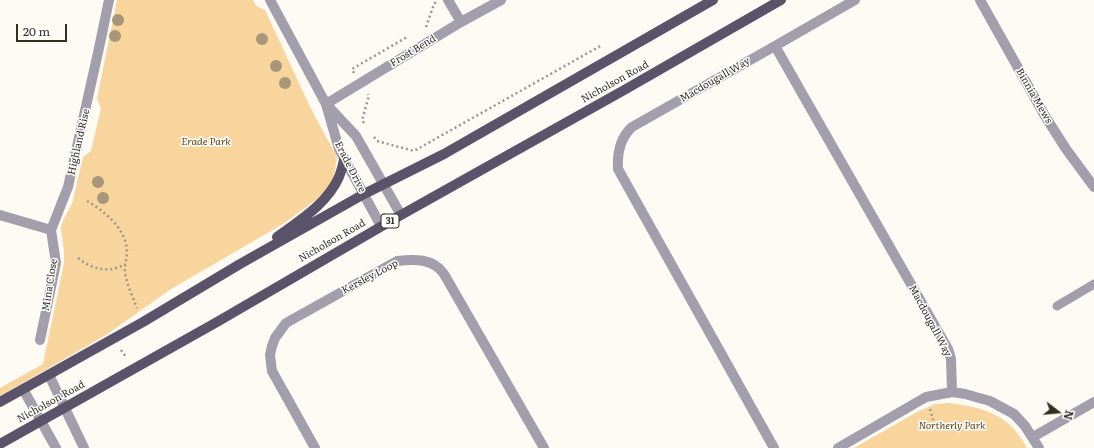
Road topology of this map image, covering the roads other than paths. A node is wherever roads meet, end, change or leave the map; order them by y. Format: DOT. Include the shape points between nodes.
graph roads {
  1 [pos="106,0"];
  2 [pos="270,0"];
  3 [pos="448,0"];
  4 [pos="501,0"];
  5 [pos="713,0"];
  6 [pos="781,0"];
  7 [pos="855,0"];
  8 [pos="980,0"];
  9 [pos="461,22"];
  10 [pos="775,46"];
  11 [pos="326,104"];
  12 [pos="344,160"];
  13 [pos="383,185"];
  14 [pos="1094,187"];
  15 [pos="364,194"];
  16 [pos="0,215"];
  17 [pos="401,215"];
  18 [pos="381,226"];
  19 [pos="51,230"];
  20 [pos="240,264"];
  21 [pos="1094,284"];
  22 [pos="1057,306"];
  23 [pos="40,340"];
  24 [pos="49,375"];
  25 [pos="23,389"];
  26 [pos="952,392"];
  27 [pos="0,402"];
  28 [pos="1094,402"];
  29 [pos="65,408"];
  30 [pos="40,421"];
  31 [pos="1033,437"];
  32 [pos="0,444"];
  33 [pos="56,448"];
  34 [pos="84,448"];
  35 [pos="315,448"];
  36 [pos="544,448"];
  37 [pos="774,448"];
  38 [pos="838,448"];
  39 [pos="1039,448"];
  1 -- 19 [label="street, Highland Rise" via="100,48 68,187"];
  2 -- 11 [label="street, Erade Drive"];
  3 -- 9 [label="street"];
  4 -- 9 [label="street, Frost Bend"];
  5 -- 13 [label="main road" via="444,154"];
  6 -- 17 [label="main road, Nicholson Road / 31"];
  7 -- 10 [label="street"];
  8 -- 14 [label="street, Binnia Mews" via="1045,116"];
  9 -- 11 [label="street, Frost Bend"];
  10 -- 26 [label="street, Macdougall Way" via="948,349 951,359"];
  10 -- 37 [label="street, Macdougall Way" via="632,127 622,141 618,159 618,169"];
  11 -- 12 [label="street, Erade Drive" via="337,146"];
  11 -- 13 [label="street, Erade Drive" via="356,136"];
  12 -- 15 [label="street, Erade Drive"];
  12 -- 20 [label="main road" via="338,178 327,195 309,213"];
  13 -- 15 [label="main road"];
  13 -- 17 [label="street, Erade Drive"];
  15 -- 18 [label="street, Erade Drive"];
  15 -- 20 [label="main road"];
  16 -- 19 [label="street"];
  17 -- 18 [label="main road, Nicholson Road / 31"];
  18 -- 29 [label="main road, Nicholson Road / 31"];
  19 -- 23 [label="street, Mina Close" via="56,263"];
  20 -- 24 [label="main road"];
  21 -- 22 [label="lane"];
  24 -- 25 [label="main road"];
  24 -- 29 [label="street"];
  25 -- 27 [label="main road"];
  25 -- 30 [label="street"];
  26 -- 31 [label="street" via="978,397 1002,407 1014,414"];
  26 -- 38 [label="street" via="926,397"];
  28 -- 31 [label="street"];
  29 -- 30 [label="main road, Nicholson Road / 31"];
  29 -- 34 [label="street"];
  30 -- 32 [label="main road, Nicholson Road / 31"];
  30 -- 33 [label="street"];
  31 -- 39 [label="street"];
  35 -- 36 [label="street, Kersley Loop" via="272,371 270,355 275,338 286,323 383,268 397,261 417,259 441,269"];
}
